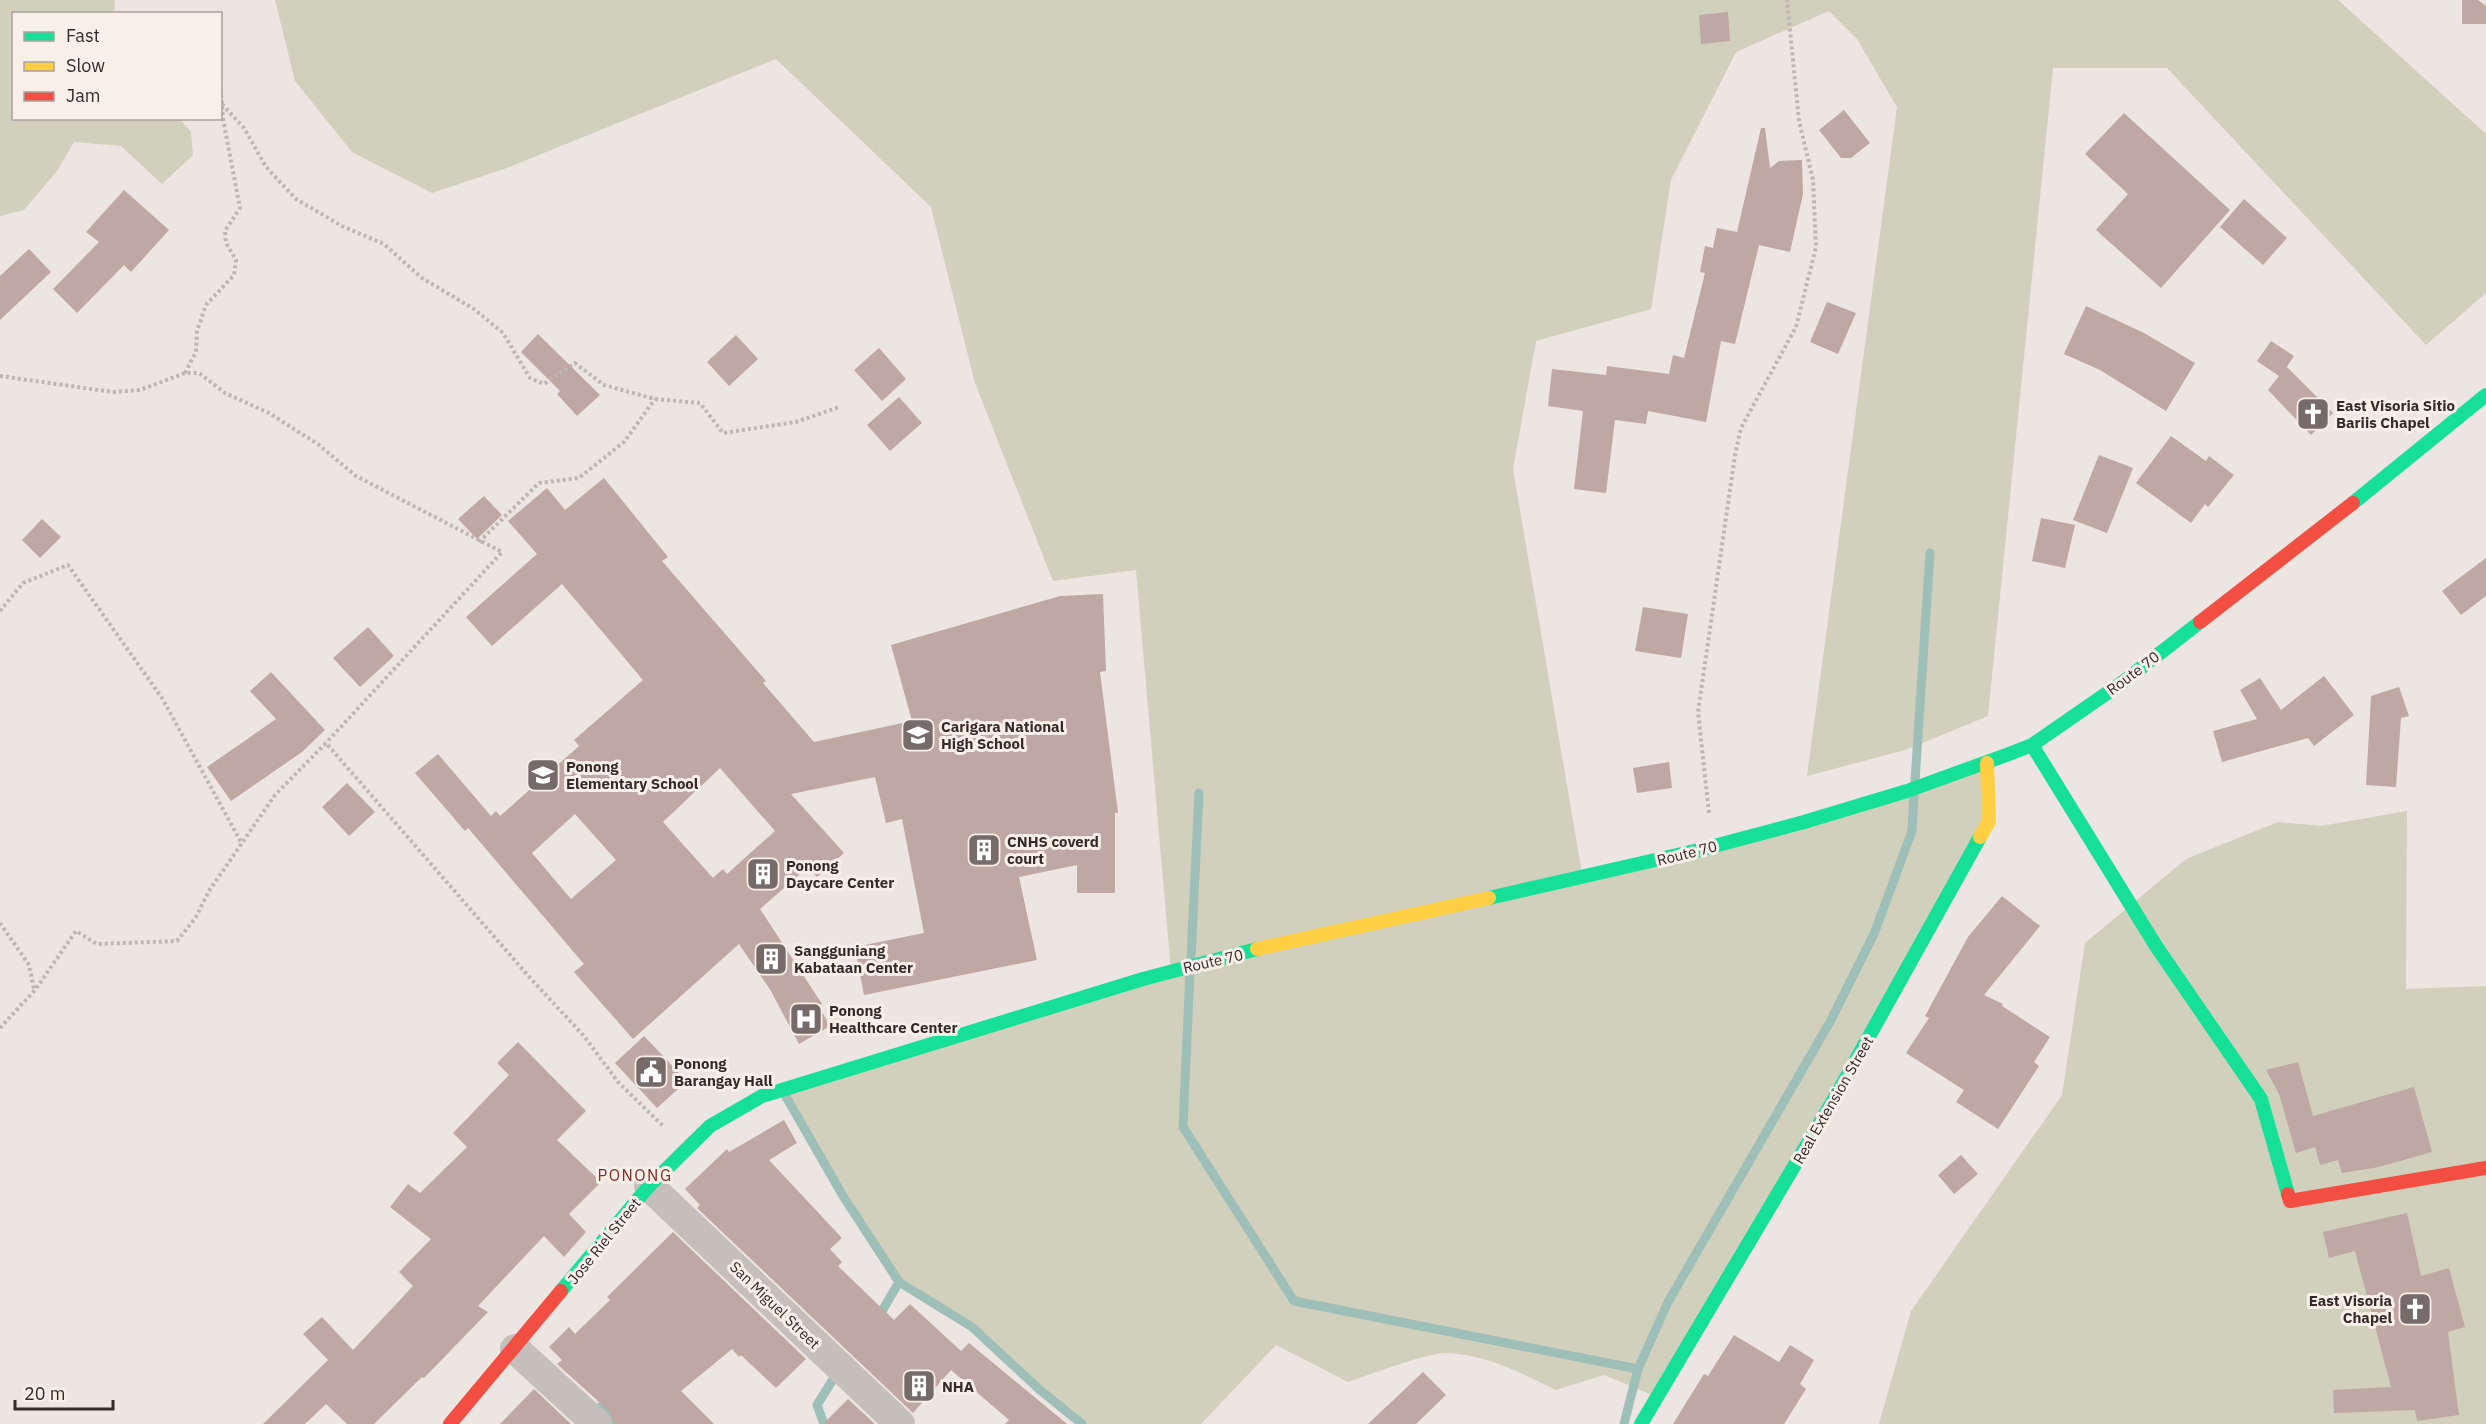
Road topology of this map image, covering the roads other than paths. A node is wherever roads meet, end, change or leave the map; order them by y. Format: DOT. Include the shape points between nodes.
graph roads {
  1 [pos="2486,395"];
  2 [pos="2032,745"];
  3 [pos="1981,765"];
  4 [pos="783,1090"];
  5 [pos="2486,1168"];
  6 [pos="650,1186"];
  7 [pos="515,1349"];
  8 [pos="450,1424"];
  9 [pos="597,1424"];
  10 [pos="900,1424"];
  11 [pos="1641,1424"];
  1 -- 2 [label="main road, Route 70" via="2123,682"];
  2 -- 3 [label="main road, Route 70"];
  2 -- 5 [label="main road" via="2156,946 2261,1099 2290,1201"];
  3 -- 4 [label="main road, Route 70" via="1834,815 1715,846 1171,971"];
  3 -- 11 [label="main road, Real Extension Street" via="1989,821 1837,1094"];
  4 -- 6 [label="main road, Jose Riel Street" via="762,1096 710,1126"];
  6 -- 7 [label="main road, Jose Riel Street"];
  6 -- 10 [label="street, San Miguel Street"];
  7 -- 8 [label="main road, Jose Riel Street"];
  7 -- 9 [label="street"];
}
